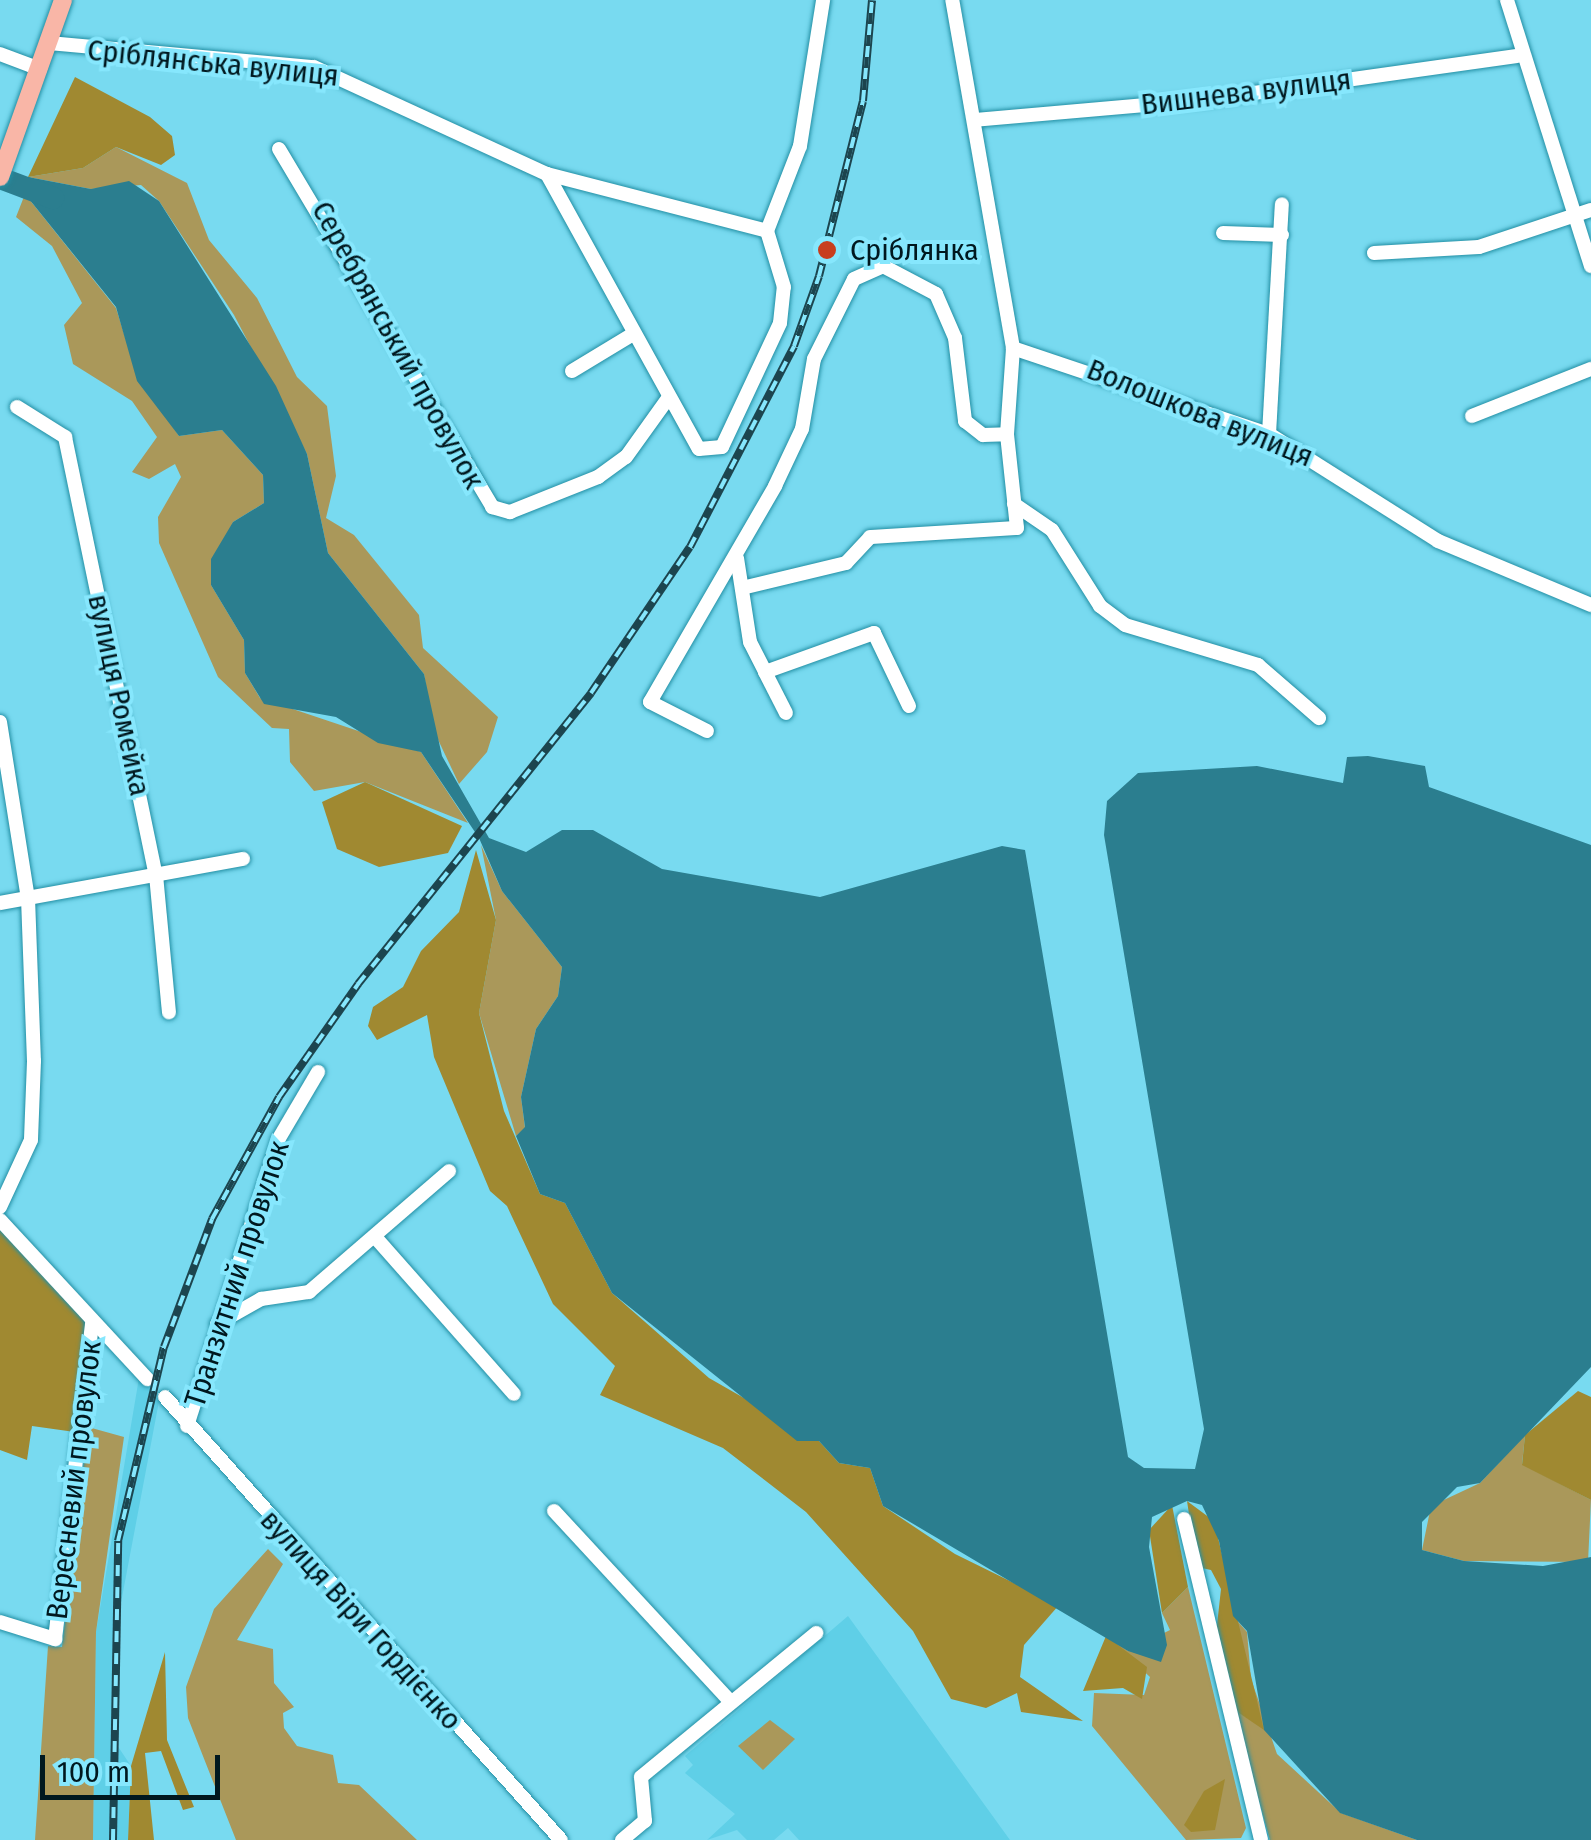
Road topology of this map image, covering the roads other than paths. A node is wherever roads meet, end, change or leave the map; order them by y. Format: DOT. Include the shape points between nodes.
graph roads {
  1 [pos="64,0"];
  2 [pos="823,0"];
  3 [pos="952,0"];
  4 [pos="1507,0"];
  5 [pos="49,42"];
  6 [pos="0,54"];
  7 [pos="1517,56"];
  8 [pos="40,69"];
  9 [pos="974,120"];
  10 [pos="279,149"];
  11 [pos="547,174"];
  12 [pos="0,177"];
  13 [pos="1282,204"];
  14 [pos="1584,213"];
  15 [pos="768,231"];
  16 [pos="1222,233"];
  17 [pos="1282,234"];
  18 [pos="1374,253"];
  19 [pos="1591,266"];
  20 [pos="634,334"];
  21 [pos="1013,348"];
  22 [pos="1591,369"];
  23 [pos="572,371"];
  24 [pos="669,397"];
  25 [pos="17,407"];
  26 [pos="1472,416"];
  27 [pos="1008,434"];
  28 [pos="1269,434"];
  29 [pos="1014,504"];
  30 [pos="737,557"];
  31 [pos="742,588"];
  32 [pos="1591,605"];
  33 [pos="765,672"];
  34 [pos="909,706"];
  35 [pos="786,713"];
  36 [pos="1319,718"];
  37 [pos="0,722"];
  38 [pos="707,731"];
  39 [pos="243,860"];
  40 [pos="156,875"];
  41 [pos="28,898"];
  42 [pos="0,903"];
  43 [pos="169,1012"];
  44 [pos="318,1072"];
  45 [pos="448,1171"];
  46 [pos="14,1184"];
  47 [pos="0,1193"];
  48 [pos="0,1207"];
  49 [pos="0,1220"];
  50 [pos="376,1238"];
  51 [pos="92,1323"];
  52 [pos="216,1325"];
  53 [pos="148,1379"];
  54 [pos="514,1394"];
  55 [pos="165,1397"];
  56 [pos="187,1426"];
  57 [pos="554,1512"];
  58 [pos="1184,1519"];
  59 [pos="0,1622"];
  60 [pos="816,1634"];
  61 [pos="731,1702"];
  62 [pos="561,1840"];
  63 [pos="622,1840"];
  64 [pos="1261,1840"];
  1 -- 5 [label="main road"];
  2 -- 15 [label="street" via="800,146"];
  3 -- 9 [label="street"];
  4 -- 7 [label="street"];
  5 -- 8 [label="main road"];
  5 -- 11 [label="street, Сріблянська вулиця" via="352,77"];
  6 -- 8 [label="street"];
  7 -- 9 [label="street, Вишнева вулиця" via="1204,100"];
  7 -- 14 [label="street"];
  8 -- 12 [label="main road"];
  9 -- 21 [label="street"];
  10 -- 24 [label="street, Серебрянський провулок" via="305,179 492,507 510,512 598,477 626,457"];
  11 -- 15 [label="street, Сріблянська вулиця"];
  11 -- 20 [label="street"];
  13 -- 17 [label="street"];
  14 -- 18 [label="street" via="1479,247"];
  14 -- 19 [label="street"];
  15 -- 24 [label="street" via="784,287 780,323 722,448 699,449"];
  16 -- 17 [label="street"];
  17 -- 28 [label="street"];
  20 -- 23 [label="street"];
  20 -- 24 [label="street"];
  21 -- 27 [label="street"];
  21 -- 28 [label="street, Волошкова вулиця"];
  22 -- 26 [label="street"];
  25 -- 40 [label="street, вулиця Ромейка" via="65,438"];
  27 -- 29 [label="street"];
  27 -- 30 [label="street" via="983,436 965,421 954,338 936,294 898,271 866,268 822,340 802,429"];
  28 -- 32 [label="street, Волошкова вулиця" via="1438,541"];
  29 -- 31 [label="street" via="1017,528 870,537 846,563"];
  29 -- 36 [label="street" via="1052,530 1100,606 1125,625 1258,666"];
  30 -- 31 [label="street"];
  30 -- 38 [label="street" via="650,702"];
  31 -- 33 [label="street"];
  33 -- 34 [label="street" via="874,632"];
  33 -- 35 [label="street"];
  37 -- 41 [label="street"];
  39 -- 40 [label="street"];
  40 -- 41 [label="street"];
  40 -- 43 [label="street, вулиця Ромейка"];
  41 -- 42 [label="street"];
  41 -- 46 [label="street" via="34,1104"];
  44 -- 52 [label="street, Транзитний провулок" via="278,1140"];
  45 -- 50 [label="street"];
  46 -- 47 [label="street"];
  46 -- 48 [label="street"];
  49 -- 51 [label="street"];
  50 -- 52 [label="street" via="310,1292 261,1299"];
  50 -- 54 [label="street"];
  51 -- 53 [label="street"];
  51 -- 59 [label="street, Вересневий провулок" via="55,1640"];
  52 -- 56 [label="street, Транзитний провулок"];
  55 -- 56 [label="street, вулиця Віри Гордієнко"];
  56 -- 62 [label="street, вулиця Віри Гордієнко"];
  57 -- 61 [label="street"];
  58 -- 64 [label="street"];
  60 -- 61 [label="street"];
  61 -- 63 [label="street" via="641,1777 644,1821"];
}
